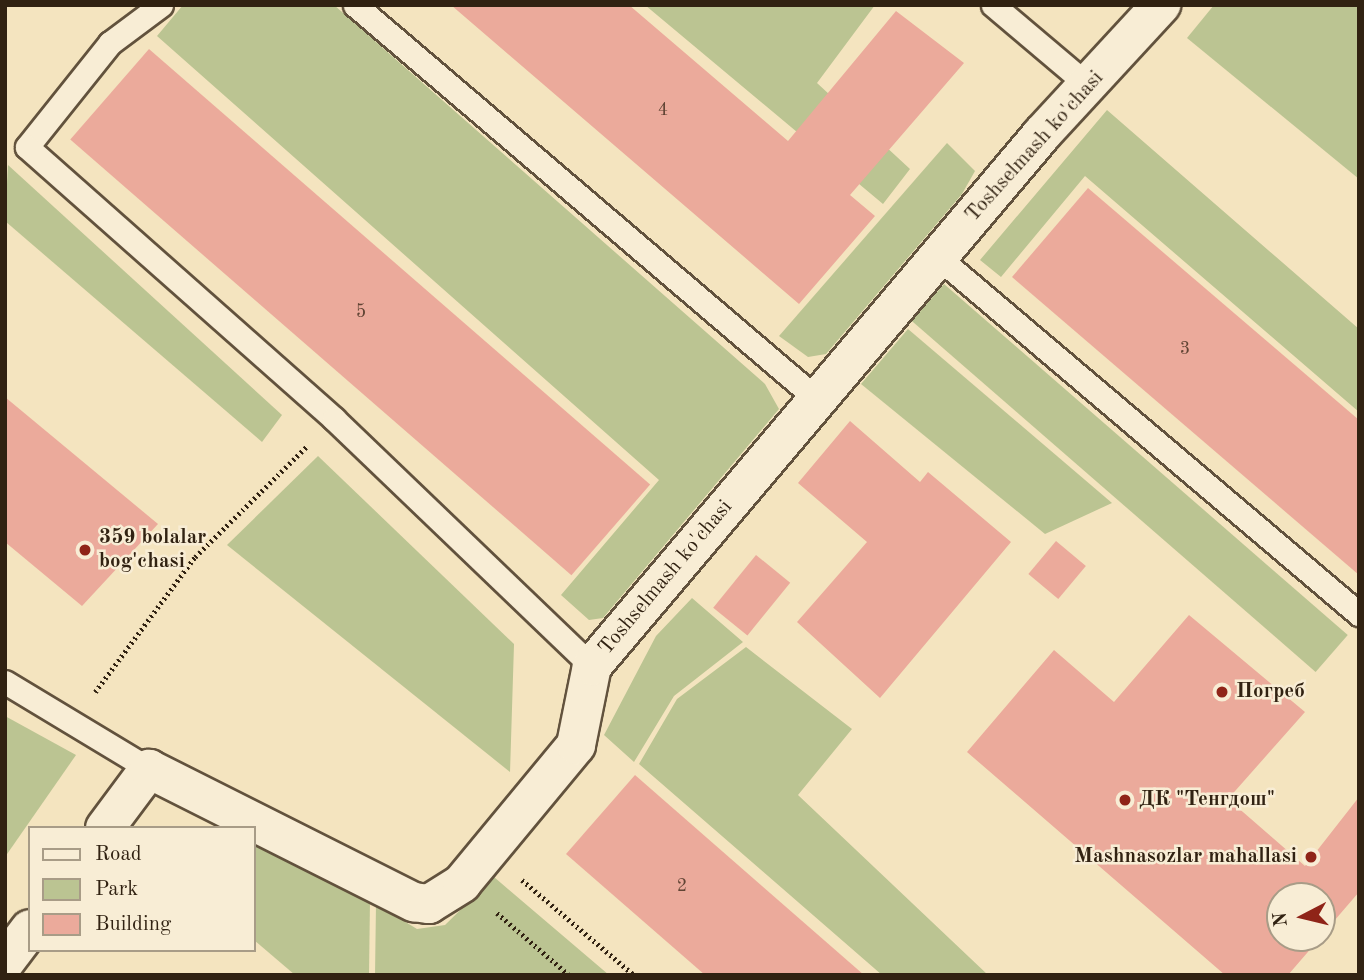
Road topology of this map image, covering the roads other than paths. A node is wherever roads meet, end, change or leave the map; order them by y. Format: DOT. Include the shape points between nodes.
graph roads {
  1 [pos="161,5"];
  2 [pos="355,5"];
  3 [pos="993,5"];
  4 [pos="1161,5"];
  5 [pos="1089,86"];
  6 [pos="939,258"];
  7 [pos="818,400"];
  8 [pos="1359,614"];
  9 [pos="592,666"];
  10 [pos="5,682"];
  11 [pos="149,769"];
  12 [pos="106,826"];
  13 [pos="28,932"];
  14 [pos="5,962"];
  1 -- 9 [label="lane" via="110,43 27,147 334,419"];
  2 -- 7 [label="lane"];
  3 -- 5 [label="lane"];
  4 -- 5 [label="street, Toshselmash ko'chasi"];
  5 -- 6 [label="street, Toshselmash ko'chasi"];
  6 -- 7 [label="street, Toshselmash ko'chasi"];
  6 -- 8 [label="lane"];
  7 -- 9 [label="street, Toshselmash ko'chasi"];
  9 -- 11 [label="street, Toshselmash ko'chasi" via="576,745 462,883 429,904 414,902"];
  10 -- 11 [label="lane"];
  11 -- 12 [label="street"];
  13 -- 14 [label="street"];
}
